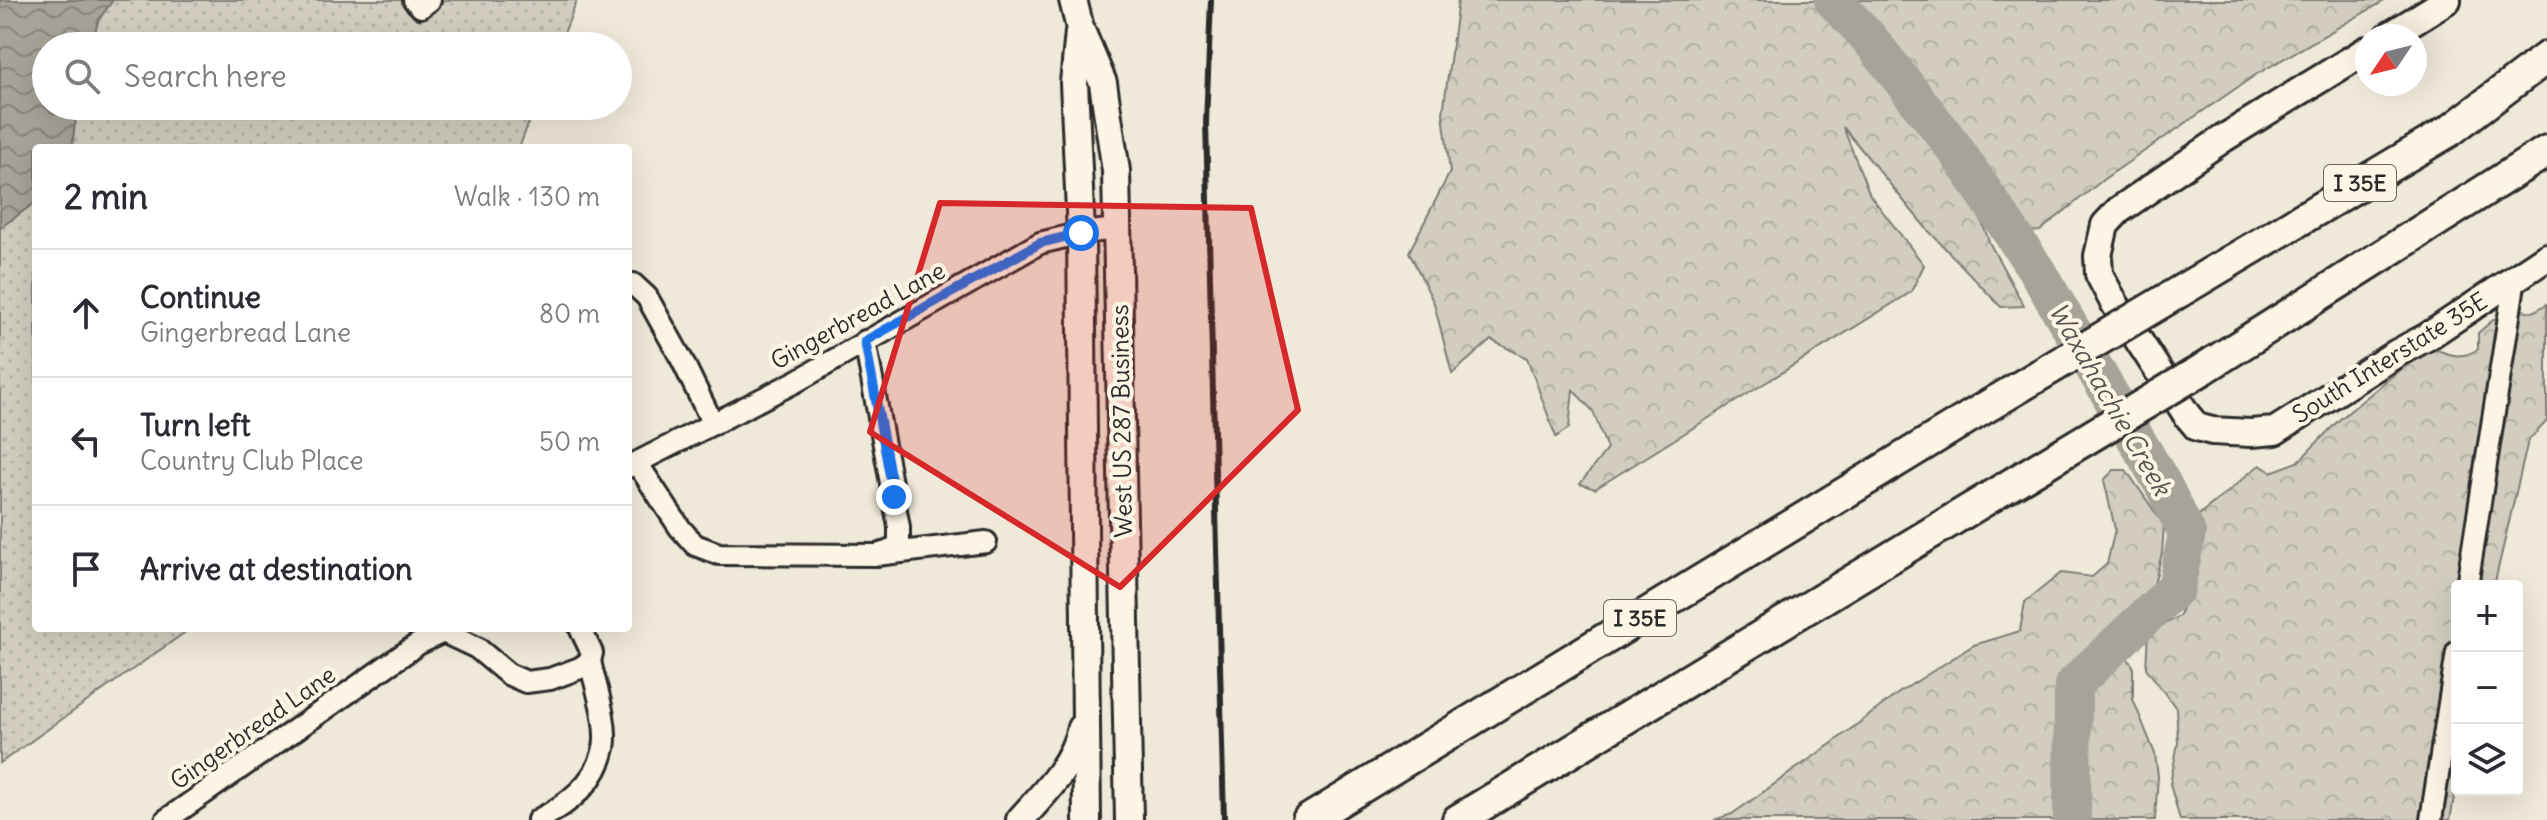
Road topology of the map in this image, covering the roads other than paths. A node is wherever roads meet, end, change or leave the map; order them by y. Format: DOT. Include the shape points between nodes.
graph roads {
  1 [pos="1073,0"];
  2 [pos="2447,0"];
  3 [pos="2408,24"];
  4 [pos="1080,28"];
  5 [pos="2355,57"];
  6 [pos="2547,57"];
  7 [pos="2547,148"];
  8 [pos="1118,229"];
  9 [pos="1081,233"];
  10 [pos="2547,257"];
  11 [pos="2515,278"];
  12 [pos="632,284"];
  13 [pos="865,341"];
  14 [pos="713,424"];
  15 [pos="632,465"];
  16 [pos="986,542"];
  17 [pos="876,555"];
  18 [pos="2468,580"];
  19 [pos="582,632"];
  20 [pos="590,661"];
  21 [pos="2451,691"];
  22 [pos="1087,705"];
  23 [pos="166,820"];
  24 [pos="538,820"];
  25 [pos="1020,820"];
  26 [pos="1087,820"];
  27 [pos="1129,820"];
  28 [pos="1308,820"];
  29 [pos="1458,820"];
  30 [pos="2431,820"];
  1 -- 4 [label="main road, West US 287 Business"];
  2 -- 3 [label="main road"];
  4 -- 8 [label="main road, West US 287 Business" via="1103,83"];
  4 -- 9 [label="main road, West US 287 Business" via="1074,83"];
  5 -- 11 [label="main road, South Interstate 35E" via="2224,138 2105,225 2099,274 2179,403 2197,427 2275,431"];
  6 -- 28 [label="highway, I 35E, bridge" via="2451,130"];
  7 -- 29 [label="highway, bridge" via="2203,369"];
  8 -- 9 [label="street, Gingerbread Lane"];
  8 -- 27 [label="main road, West US 287 Business"];
  9 -- 13 [label="street, Gingerbread Lane" via="1040,243"];
  9 -- 22 [label="main road, West US 287 Business"];
  10 -- 11 [label="main road, South Interstate 35E"];
  11 -- 18 [label="street"];
  12 -- 14 [label="street" via="647,297"];
  13 -- 14 [label="street, Gingerbread Lane"];
  13 -- 17 [label="street" via="899,527 899,544"];
  14 -- 15 [label="street, Gingerbread Lane"];
  15 -- 17 [label="street" via="695,545 719,554"];
  16 -- 17 [label="street"];
  19 -- 20 [label="street" via="592,653"];
  20 -- 23 [label="street, Gingerbread Lane" via="550,679 526,682 443,632 418,644"];
  20 -- 24 [label="street" via="605,746 578,793"];
  21 -- 30 [label="street"];
  22 -- 25 [label="main road" via="1069,761"];
  22 -- 26 [label="main road, West US 287 Business"];
}
